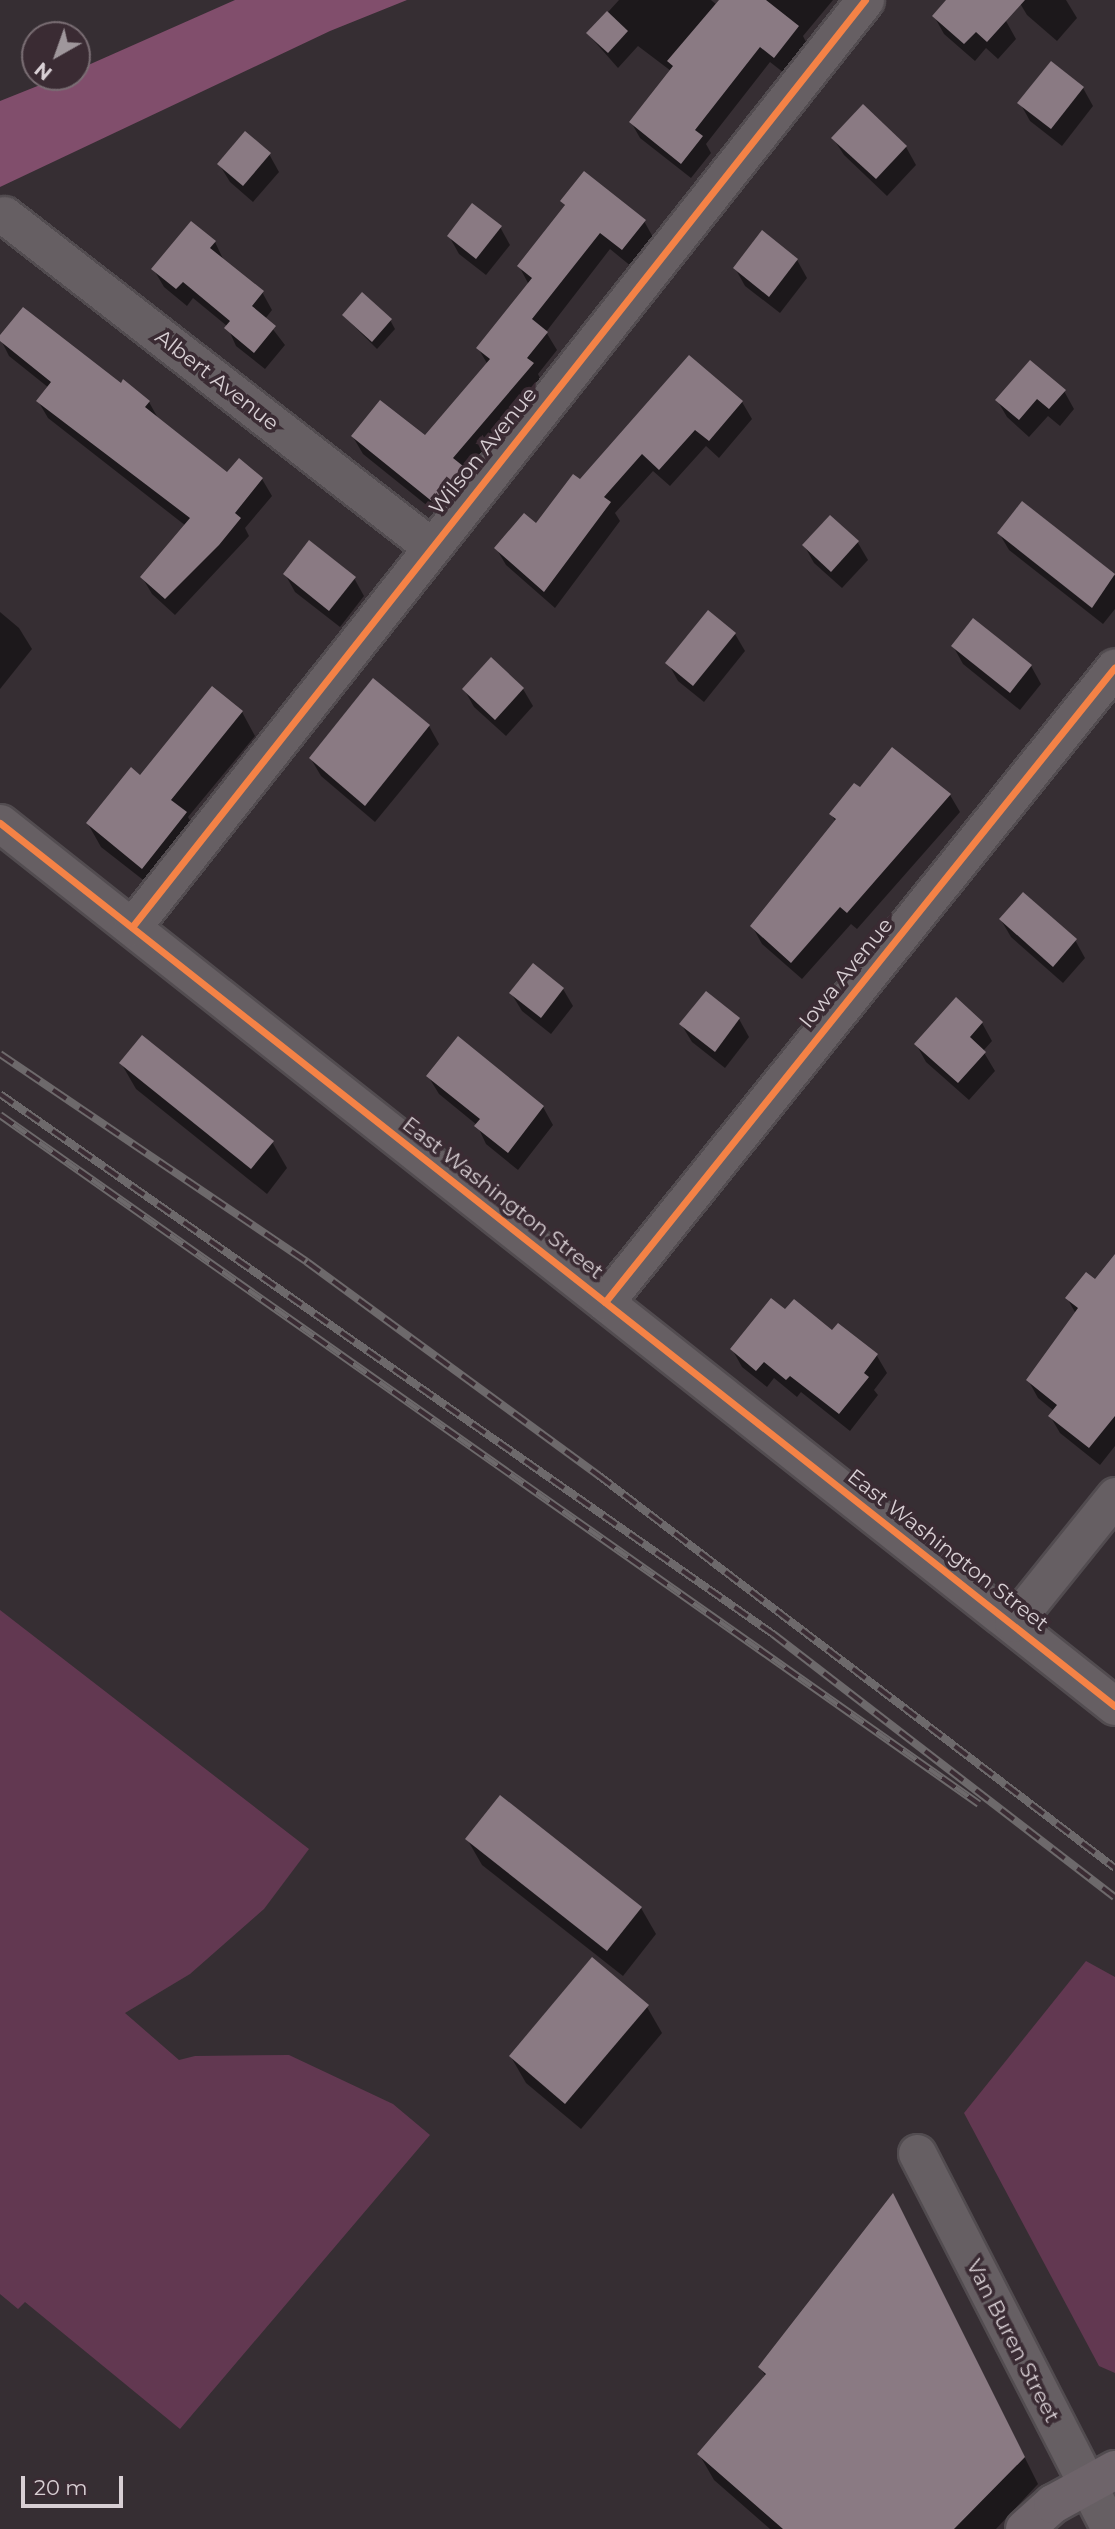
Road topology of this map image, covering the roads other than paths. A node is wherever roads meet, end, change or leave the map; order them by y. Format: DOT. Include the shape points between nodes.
graph roads {
  1 [pos="865,0"];
  2 [pos="5,215"];
  3 [pos="429,545"];
  4 [pos="1115,667"];
  5 [pos="0,823"];
  6 [pos="132,927"];
  7 [pos="605,1302"];
  8 [pos="1115,1496"];
  9 [pos="1013,1623"];
  10 [pos="1115,1706"];
  11 [pos="917,2153"];
  12 [pos="1101,2477"];
  13 [pos="1025,2529"];
  14 [pos="1110,2529"];
  1 -- 3 [label="street, Wilson Avenue"];
  2 -- 3 [label="street, Albert Avenue"];
  3 -- 6 [label="street, Wilson Avenue"];
  4 -- 7 [label="street, Iowa Avenue"];
  5 -- 6 [label="street, East Washington Street"];
  6 -- 7 [label="street, East Washington Street"];
  7 -- 9 [label="street, East Washington Street"];
  8 -- 9 [label="street"];
  9 -- 10 [label="street, East Washington Street"];
  11 -- 12 [label="street, Van Buren Street"];
  12 -- 13 [label="main road" via="1053,2504"];
  12 -- 14 [label="street, Van Buren Street"];
}
